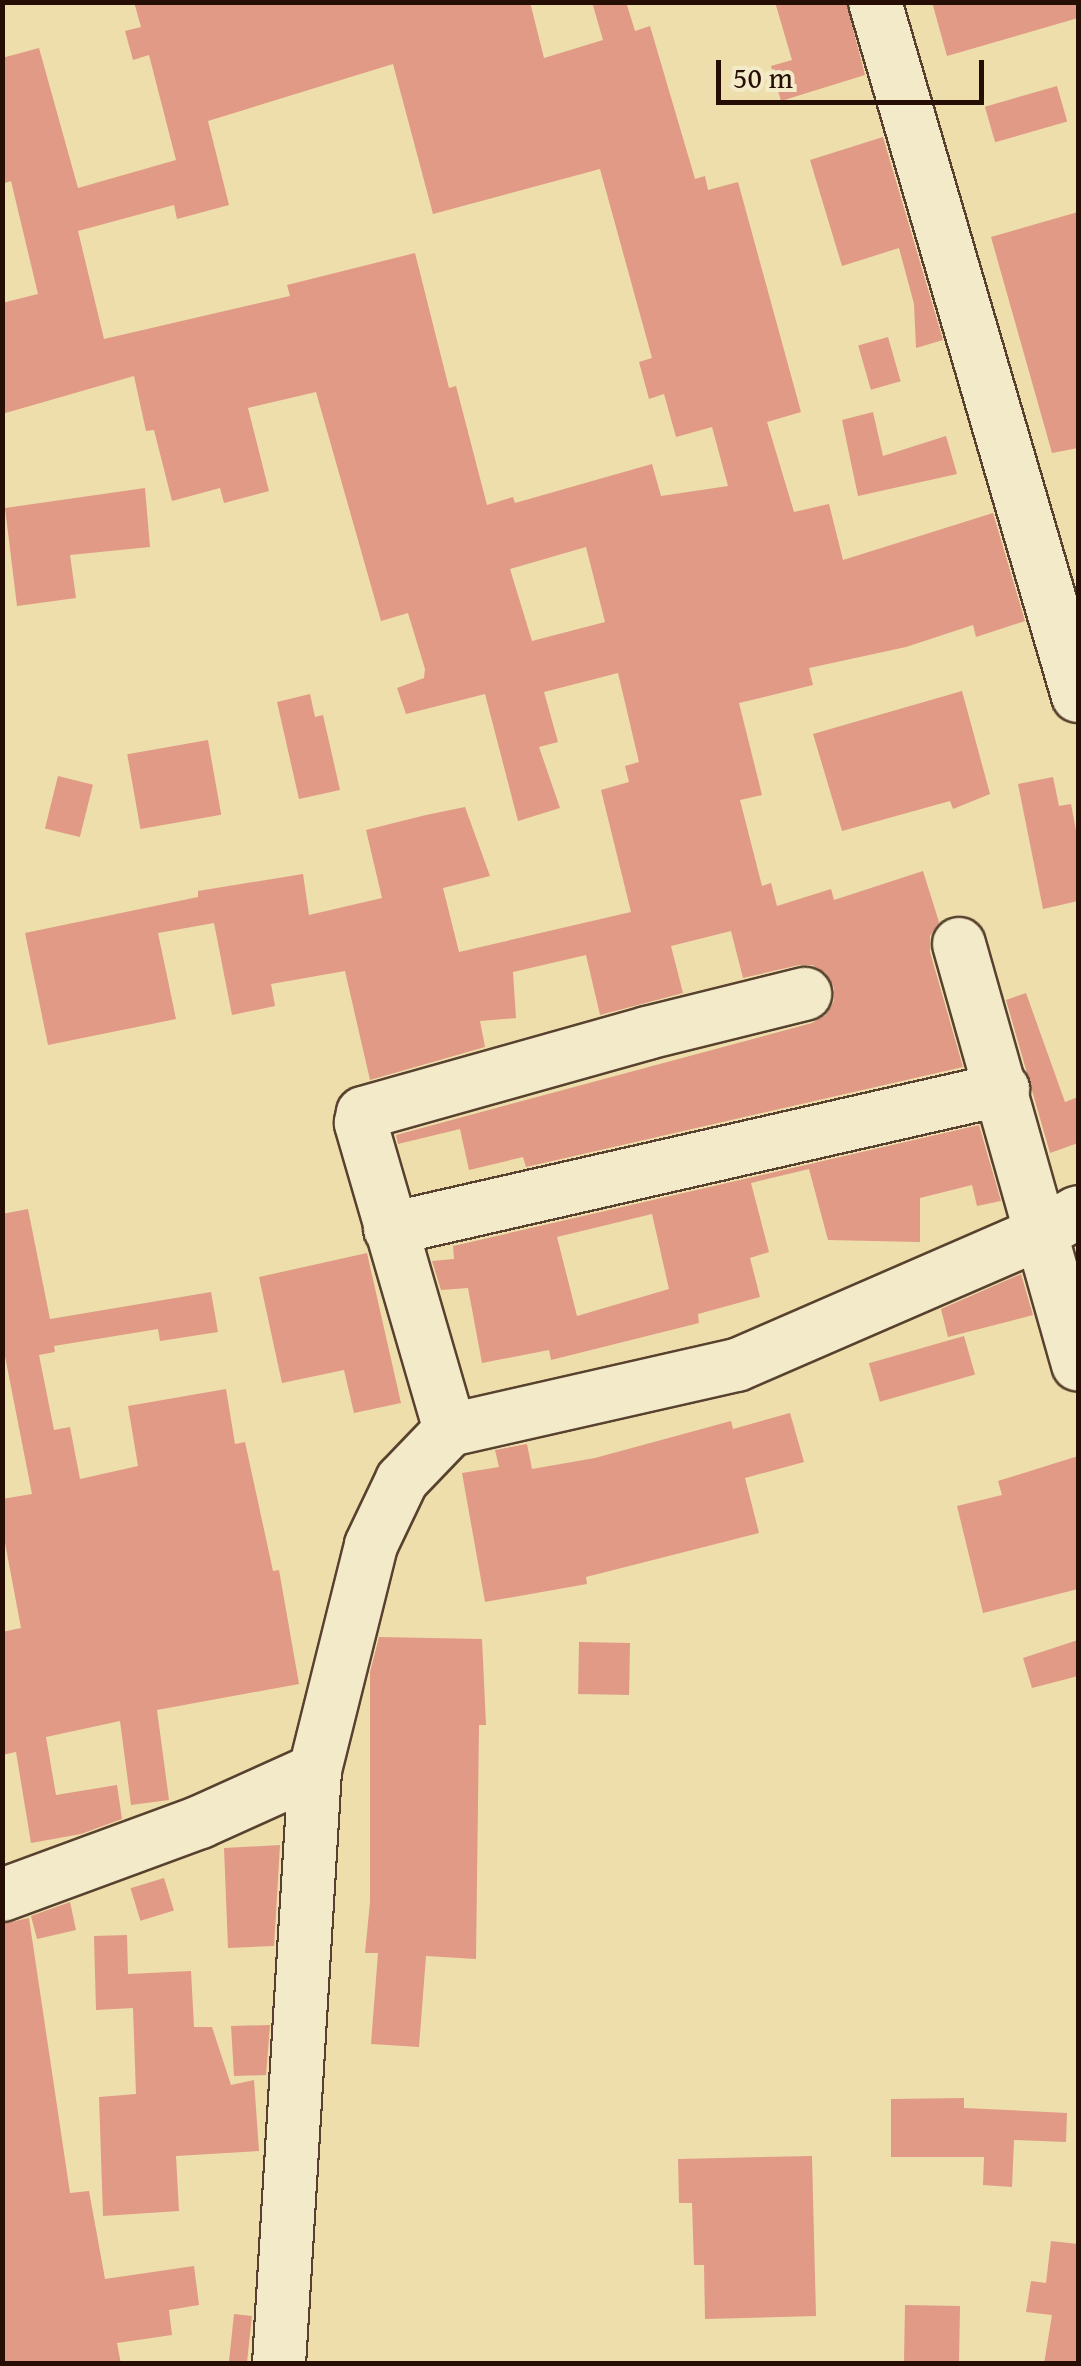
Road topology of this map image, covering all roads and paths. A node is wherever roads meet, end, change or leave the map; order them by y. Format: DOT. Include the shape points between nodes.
graph roads {
  1 [pos="875,2"];
  2 [pos="1078,696"];
  3 [pos="959,944"];
  4 [pos="806,994"];
  5 [pos="1003,1090"];
  6 [pos="1061,1222"];
  7 [pos="390,1229"];
  8 [pos="1078,1364"];
  9 [pos="450,1430"];
  10 [pos="315,1770"];
  11 [pos="2,1895"];
  12 [pos="279,2364"];
  1 -- 2 [label="street"];
  3 -- 5 [label="street"];
  4 -- 7 [label="street" via="363,1113"];
  5 -- 6 [label="street"];
  5 -- 7 [label="street"];
  6 -- 8 [label="street"];
  6 -- 9 [label="street" via="737,1365"];
  7 -- 9 [label="street"];
  9 -- 10 [label="street" via="402,1480 370,1545"];
  10 -- 11 [label="street" via="200,1822"];
  10 -- 12 [label="street"];
}
